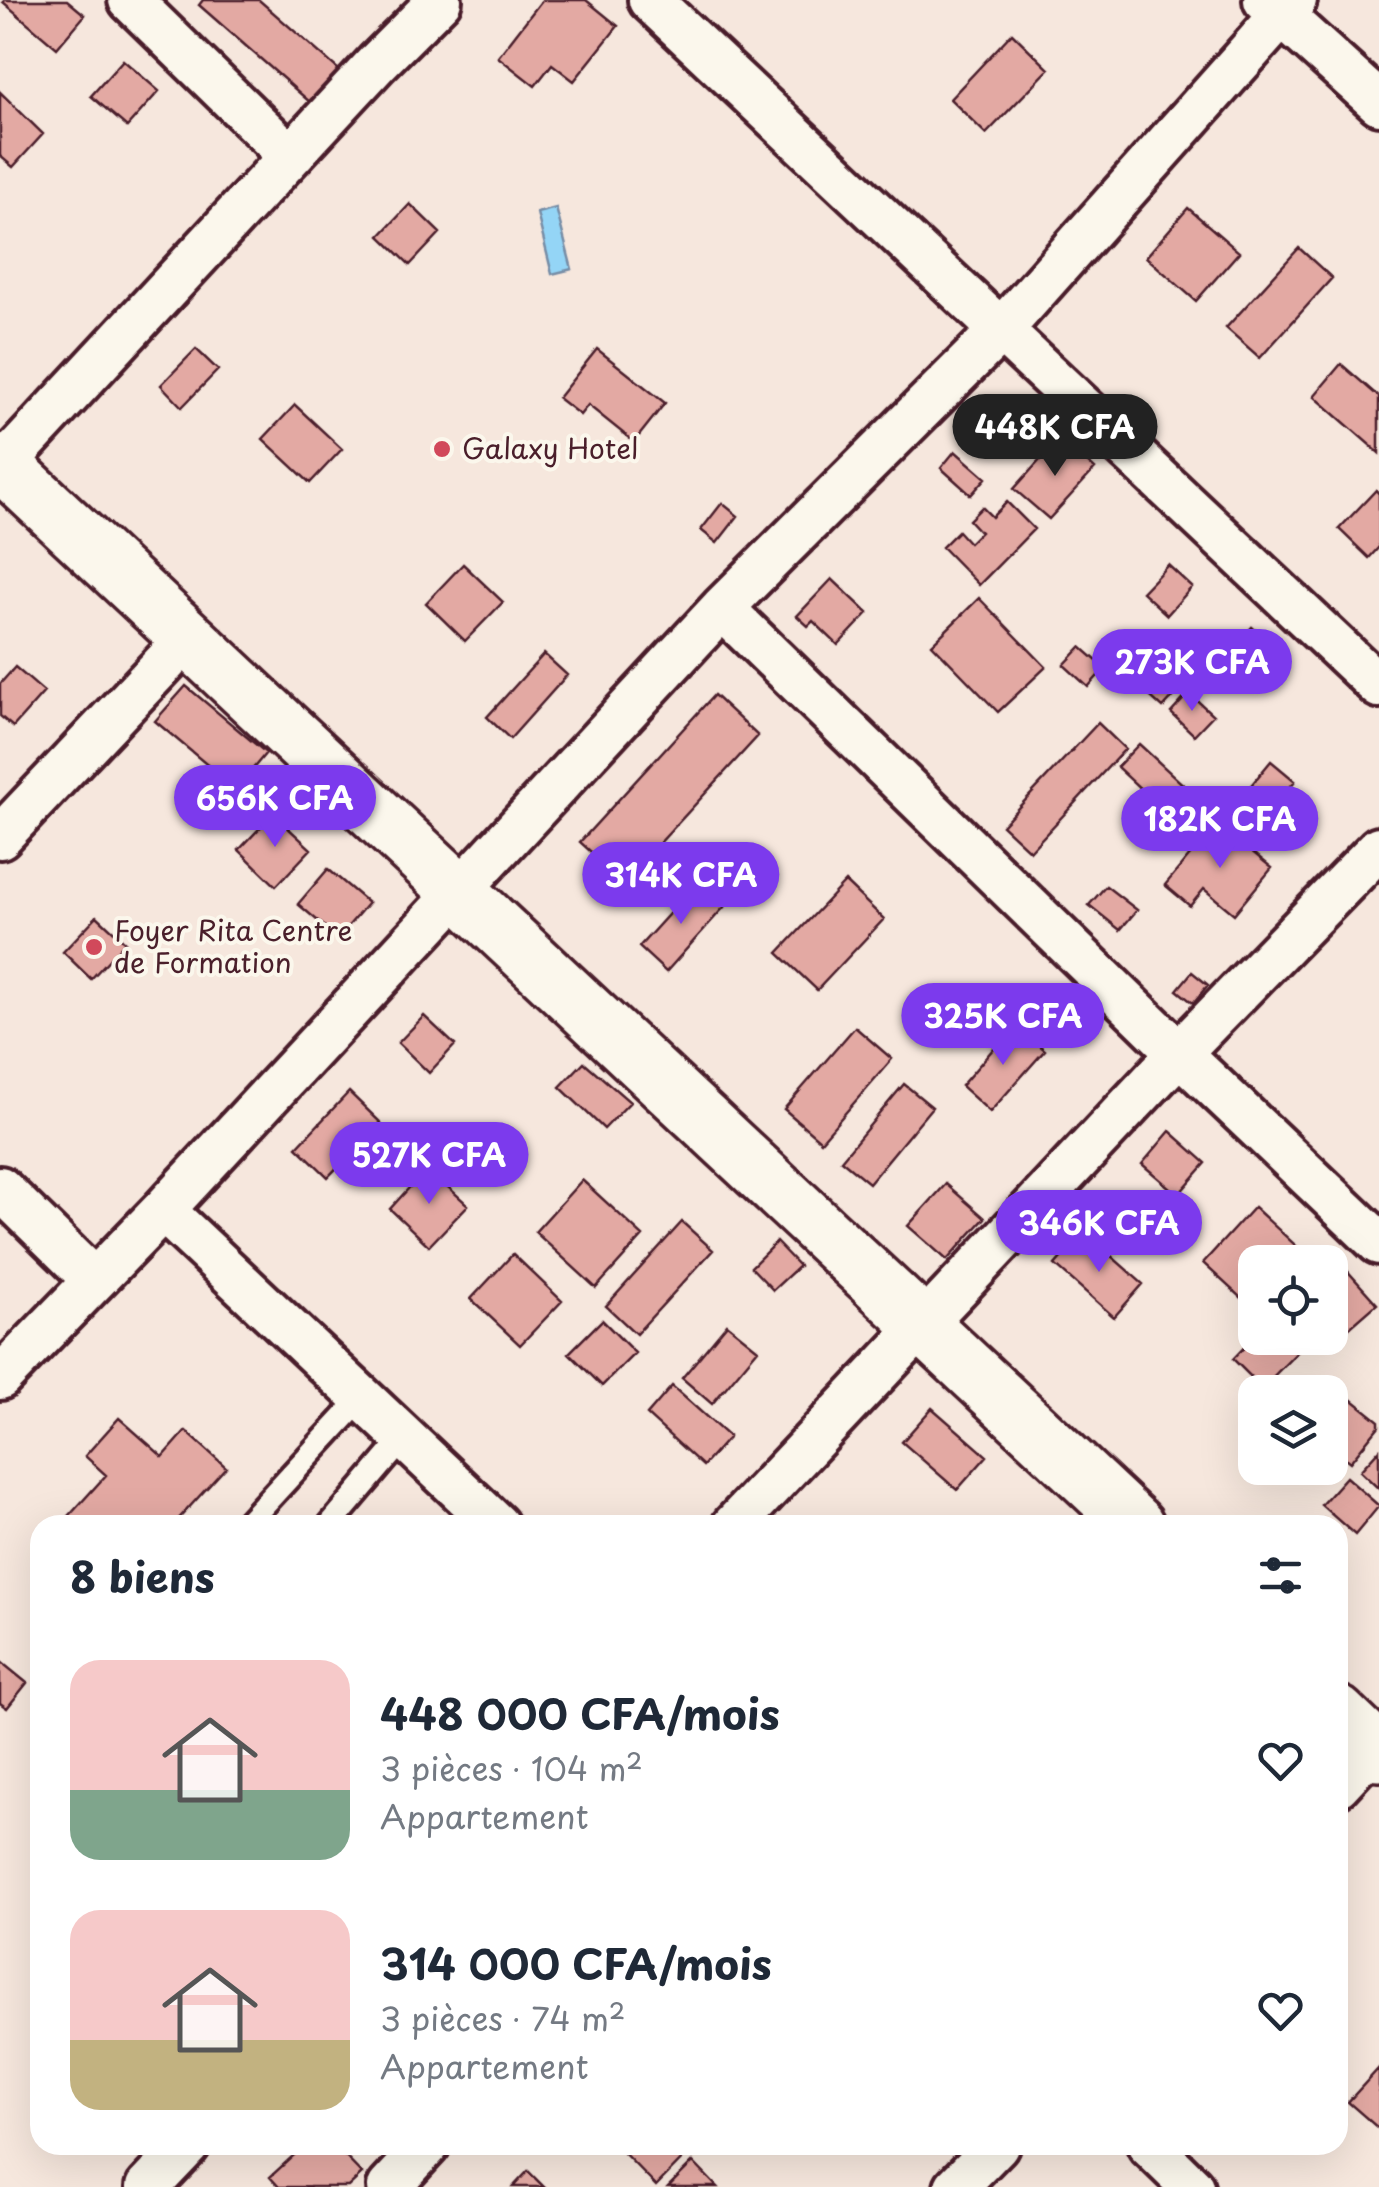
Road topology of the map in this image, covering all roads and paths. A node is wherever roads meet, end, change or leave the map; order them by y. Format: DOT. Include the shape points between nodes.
graph roads {
  1 [pos="130,0"];
  2 [pos="440,0"];
  3 [pos="650,0"];
  4 [pos="1280,5"];
  5 [pos="1379,103"];
  6 [pos="290,156"];
  7 [pos="1002,330"];
  8 [pos="1,465"];
  9 [pos="722,608"];
  10 [pos="188,638"];
  11 [pos="1379,686"];
  12 [pos="0,837"];
  13 [pos="1379,848"];
  14 [pos="460,892"];
  15 [pos="1179,1053"];
  16 [pos="0,1188"];
  17 [pos="162,1210"];
  18 [pos="1379,1243"];
  19 [pos="94,1280"];
  20 [pos="924,1326"];
  21 [pos="0,1378"];
  22 [pos="362,1398"];
  23 [pos="404,1438"];
  24 [pos="254,1515"];
  25 [pos="339,1515"];
  26 [pos="485,1515"];
  27 [pos="744,1515"];
  28 [pos="1125,1515"];
  29 [pos="178,2155"];
  30 [pos="418,2155"];
  31 [pos="986,2155"];
  32 [pos="1160,2155"];
  33 [pos="148,2187"];
  34 [pos="388,2187"];
  35 [pos="956,2187"];
  36 [pos="1192,2187"];
  1 -- 6 [label="street"];
  2 -- 6 [label="street"];
  3 -- 7 [label="street"];
  4 -- 5 [label="street"];
  4 -- 7 [label="street"];
  6 -- 8 [label="street"];
  7 -- 9 [label="street"];
  7 -- 11 [label="street"];
  8 -- 10 [label="main road"];
  9 -- 14 [label="street"];
  9 -- 15 [label="street"];
  10 -- 12 [label="street"];
  10 -- 14 [label="main road"];
  13 -- 15 [label="street"];
  14 -- 17 [label="street"];
  14 -- 20 [label="main road"];
  15 -- 18 [label="street"];
  15 -- 20 [label="street"];
  16 -- 19 [label="street"];
  17 -- 19 [label="street"];
  17 -- 22 [label="street"];
  19 -- 21 [label="street"];
  20 -- 27 [label="street"];
  20 -- 28 [label="main road"];
  22 -- 23 [label="street"];
  22 -- 24 [label="lane"];
  23 -- 25 [label="lane"];
  23 -- 26 [label="street"];
  29 -- 33 [label="street"];
  30 -- 34 [label="street"];
  31 -- 35 [label="street"];
  32 -- 36 [label="street"];
}
